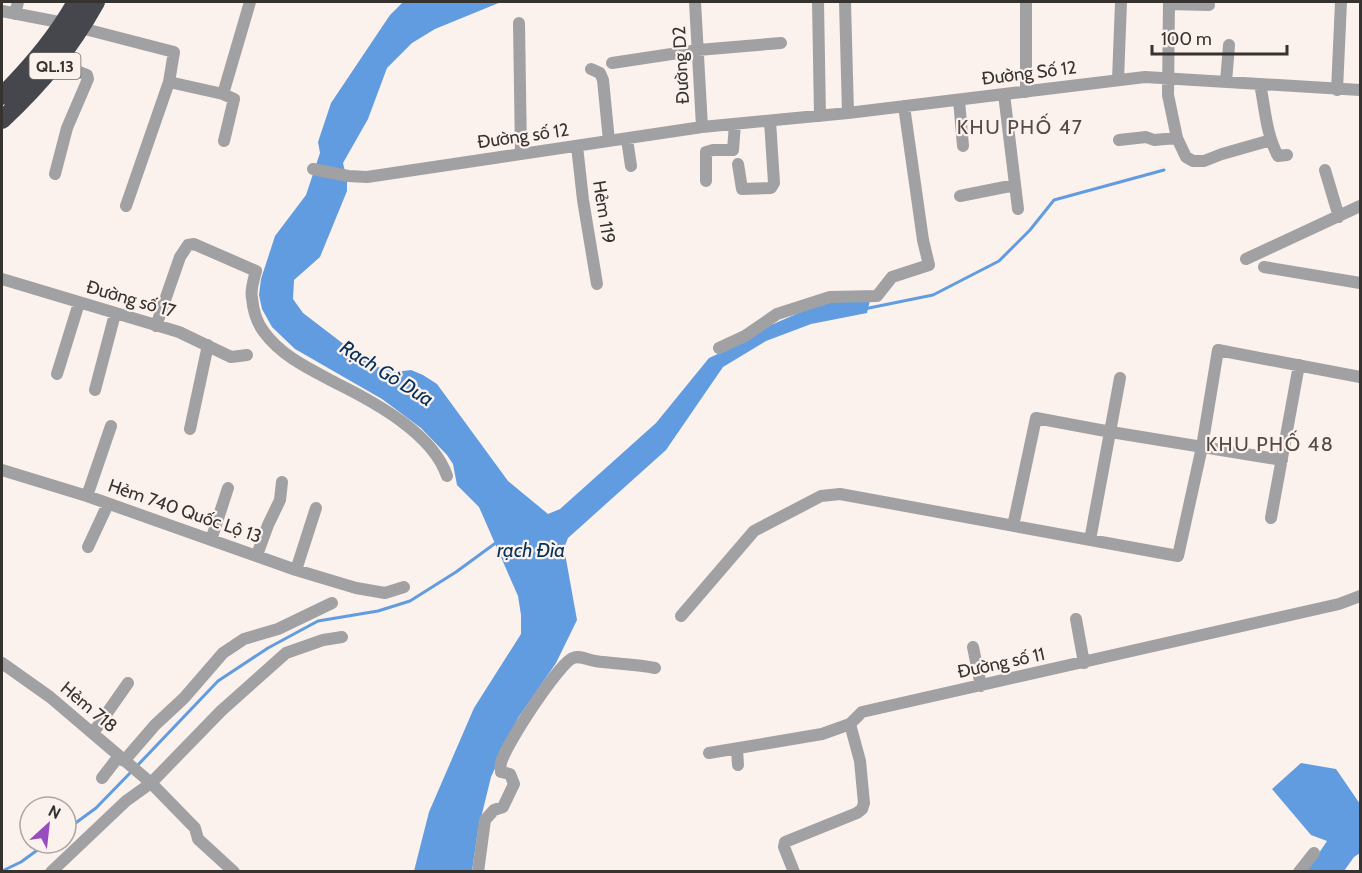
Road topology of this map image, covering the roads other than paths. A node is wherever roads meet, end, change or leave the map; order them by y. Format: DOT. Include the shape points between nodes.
graph roads {
  1 [pos="76,2"];
  2 [pos="96,2"];
  3 [pos="250,2"];
  4 [pos="696,2"];
  5 [pos="818,2"];
  6 [pos="845,2"];
  7 [pos="1026,2"];
  8 [pos="1121,2"];
  9 [pos="1169,2"];
  10 [pos="1341,2"];
  11 [pos="1209,5"];
  12 [pos="16,8"];
  13 [pos="2,11"];
  14 [pos="519,23"];
  15 [pos="73,25"];
  16 [pos="780,43"];
  17 [pos="1229,45"];
  18 [pos="698,50"];
  19 [pos="57,63"];
  20 [pos="612,63"];
  21 [pos="591,69"];
  22 [pos="1167,78"];
  23 [pos="1118,80"];
  24 [pos="170,82"];
  25 [pos="1226,82"];
  26 [pos="1260,84"];
  27 [pos="1337,90"];
  28 [pos="1360,90"];
  29 [pos="1026,92"];
  30 [pos="224,94"];
  31 [pos="1004,94"];
  32 [pos="2,96"];
  33 [pos="959,100"];
  34 [pos="904,106"];
  35 [pos="848,113"];
  36 [pos="820,116"];
  37 [pos="2,120"];
  38 [pos="770,121"];
  39 [pos="735,124"];
  40 [pos="702,127"];
  41 [pos="1177,138"];
  42 [pos="627,139"];
  43 [pos="1119,140"];
  44 [pos="1271,140"];
  45 [pos="224,141"];
  46 [pos="609,141"];
  47 [pos="577,146"];
  48 [pos="963,146"];
  49 [pos="521,153"];
  50 [pos="1287,155"];
  51 [pos="738,164"];
  52 [pos="631,166"];
  53 [pos="313,169"];
  54 [pos="1325,170"];
  55 [pos="55,174"];
  56 [pos="706,181"];
  57 [pos="1016,185"];
  58 [pos="960,196"];
  59 [pos="126,206"];
  60 [pos="1360,206"];
  61 [pos="1018,209"];
  62 [pos="1339,217"];
  63 [pos="1246,258"];
  64 [pos="1264,267"];
  65 [pos="2,279"];
  66 [pos="1360,283"];
  67 [pos="597,284"];
  68 [pos="79,303"];
  69 [pos="115,314"];
  70 [pos="156,326"];
  71 [pos="208,345"];
  72 [pos="719,348"];
  73 [pos="247,356"];
  74 [pos="1299,365"];
  75 [pos="57,374"];
  76 [pos="1360,376"];
  77 [pos="1120,378"];
  78 [pos="94,390"];
  79 [pos="111,426"];
  80 [pos="190,429"];
  81 [pos="1111,432"];
  82 [pos="1202,447"];
  83 [pos="1282,460"];
  84 [pos="2,470"];
  85 [pos="447,476"];
  86 [pos="282,482"];
  87 [pos="228,488"];
  88 [pos="87,496"];
  89 [pos="108,504"];
  90 [pos="316,508"];
  91 [pos="1271,518"];
  92 [pos="1013,526"];
  93 [pos="211,540"];
  94 [pos="1089,540"];
  95 [pos="88,547"];
  96 [pos="257,555"];
  97 [pos="296,570"];
  98 [pos="404,587"];
  99 [pos="1360,596"];
  100 [pos="332,603"];
  101 [pos="681,616"];
  102 [pos="1076,620"];
  103 [pos="342,637"];
  104 [pos="973,648"];
  105 [pos="2,663"];
  106 [pos="1084,663"];
  107 [pos="655,669"];
  108 [pos="128,683"];
  109 [pos="981,687"];
  110 [pos="850,724"];
  111 [pos="93,733"];
  112 [pos="737,749"];
  113 [pos="709,753"];
  114 [pos="122,758"];
  115 [pos="738,765"];
  116 [pos="102,778"];
  117 [pos="151,783"];
  118 [pos="1314,853"];
  119 [pos="51,872"];
  120 [pos="234,872"];
  121 [pos="478,872"];
  122 [pos="794,872"];
  123 [pos="1299,872"];
  1 -- 15 [label="highway, QL.13"];
  2 -- 15 [label="highway, QL.13"];
  3 -- 30 [label="street"];
  4 -- 18 [label="street, Đường D2"];
  5 -- 36 [label="street"];
  6 -- 35 [label="street"];
  7 -- 29 [label="street"];
  8 -- 23 [label="street"];
  9 -- 11 [label="street"];
  9 -- 22 [label="street"];
  10 -- 27 [label="street"];
  12 -- 13 [label="street"];
  12 -- 15 [label="street"];
  14 -- 49 [label="street"];
  15 -- 19 [label="highway, QL.13"];
  15 -- 24 [label="street" via="174,52"];
  15 -- 32 [label="highway, QL.13"];
  16 -- 18 [label="street"];
  17 -- 25 [label="street"];
  18 -- 20 [label="street"];
  18 -- 40 [label="street, Đường D2"];
  19 -- 37 [label="highway, QL.13"];
  19 -- 55 [label="street" via="87,75 88,79 67,128"];
  21 -- 46 [label="street" via="600,73 603,80"];
  22 -- 23 [label="street, Đường Số 12"];
  22 -- 25 [label="street, Đường Số 12"];
  22 -- 41 [label="street"];
  23 -- 29 [label="street, Đường Số 12"];
  24 -- 30 [label="street"];
  24 -- 59 [label="street"];
  25 -- 26 [label="street, Đường Số 12"];
  26 -- 27 [label="street, Đường Số 12"];
  26 -- 44 [label="street"];
  27 -- 28 [label="street, Đường Số 12"];
  29 -- 31 [label="street, Đường Số 12"];
  30 -- 45 [label="street" via="234,99"];
  31 -- 33 [label="street, Đường Số 12"];
  31 -- 57 [label="street"];
  33 -- 34 [label="street, Đường Số 12"];
  33 -- 48 [label="street"];
  34 -- 35 [label="street, Đường Số 12"];
  34 -- 72 [label="street" via="929,265 892,277 877,296 830,297 777,314"];
  35 -- 36 [label="street, Đường Số 12"];
  36 -- 38 [label="street, Đường Số 12"];
  38 -- 39 [label="street, Đường Số 12"];
  38 -- 51 [label="street" via="774,183 771,188 742,189"];
  39 -- 40 [label="street, Đường Số 12"];
  39 -- 56 [label="street" via="734,150 706,152"];
  40 -- 42 [label="street, Đường số 12"];
  41 -- 43 [label="street"];
  41 -- 44 [label="street" via="1188,158 1204,161"];
  42 -- 46 [label="street, Đường số 12"];
  42 -- 52 [label="street"];
  44 -- 50 [label="street" via="1278,156"];
  46 -- 47 [label="street, Đường số 12"];
  47 -- 49 [label="street, Đường số 12"];
  47 -- 67 [label="street, Hẻm 119"];
  49 -- 53 [label="street, Đường số 12" via="367,177"];
  54 -- 62 [label="street"];
  57 -- 58 [label="street"];
  57 -- 61 [label="street"];
  60 -- 62 [label="street"];
  62 -- 63 [label="street"];
  64 -- 66 [label="street"];
  65 -- 68 [label="street, Đường số 17"];
  68 -- 69 [label="street, Đường số 17"];
  68 -- 75 [label="street"];
  69 -- 70 [label="street, Đường số 17"];
  69 -- 78 [label="street"];
  70 -- 71 [label="street, Đường số 17"];
  70 -- 85 [label="street" via="180,257 188,245 194,244 256,271 251,296 263,332 293,360 377,405 416,432 439,456"];
  71 -- 73 [label="street, Đường số 17" via="234,358"];
  71 -- 80 [label="street"];
  74 -- 76 [label="street"];
  74 -- 82 [label="street" via="1218,350"];
  74 -- 83 [label="street"];
  77 -- 81 [label="street"];
  79 -- 88 [label="street"];
  81 -- 82 [label="street"];
  81 -- 92 [label="street" via="1036,418"];
  81 -- 94 [label="street"];
  82 -- 83 [label="street"];
  82 -- 94 [label="street" via="1178,556"];
  83 -- 91 [label="street"];
  84 -- 88 [label="street, Hẻm 740 Quốc Lộ 13"];
  86 -- 96 [label="street" via="280,500"];
  87 -- 93 [label="street"];
  88 -- 89 [label="street, Hẻm 740 Quốc Lộ 13"];
  89 -- 93 [label="street, Hẻm 740 Quốc Lộ 13"];
  89 -- 95 [label="street"];
  90 -- 97 [label="street"];
  92 -- 94 [label="street"];
  92 -- 101 [label="street" via="840,494 821,496 754,531"];
  93 -- 96 [label="street, Hẻm 740 Quốc Lộ 13"];
  96 -- 97 [label="street, Hẻm 740 Quốc Lộ 13"];
  97 -- 98 [label="street, Hẻm 740 Quốc Lộ 13" via="385,593"];
  99 -- 106 [label="street, Đường số 11"];
  100 -- 114 [label="street" via="278,629 244,639 223,653 184,698"];
  102 -- 106 [label="street"];
  103 -- 117 [label="street" via="286,653 221,711"];
  104 -- 109 [label="street"];
  105 -- 111 [label="street, Hẻm 718"];
  106 -- 109 [label="street, Đường số 11"];
  107 -- 121 [label="street" via="578,657 561,668 517,728 500,765 501,772 510,774 513,784 503,807 485,820"];
  108 -- 111 [label="street"];
  109 -- 110 [label="street, Đường số 11" via="862,712"];
  110 -- 112 [label="street, Đường số 11" via="822,734"];
  110 -- 122 [label="street" via="860,761 864,803 857,813 785,842"];
  111 -- 114 [label="street, Hẻm 718"];
  112 -- 113 [label="street, Đường số 11"];
  112 -- 115 [label="street"];
  114 -- 116 [label="street"];
  114 -- 117 [label="street, Hẻm 718"];
  117 -- 119 [label="street" via="126,801"];
  117 -- 120 [label="street, Hẻm 718" via="195,828 198,839"];
  118 -- 123 [label="street"];
}
